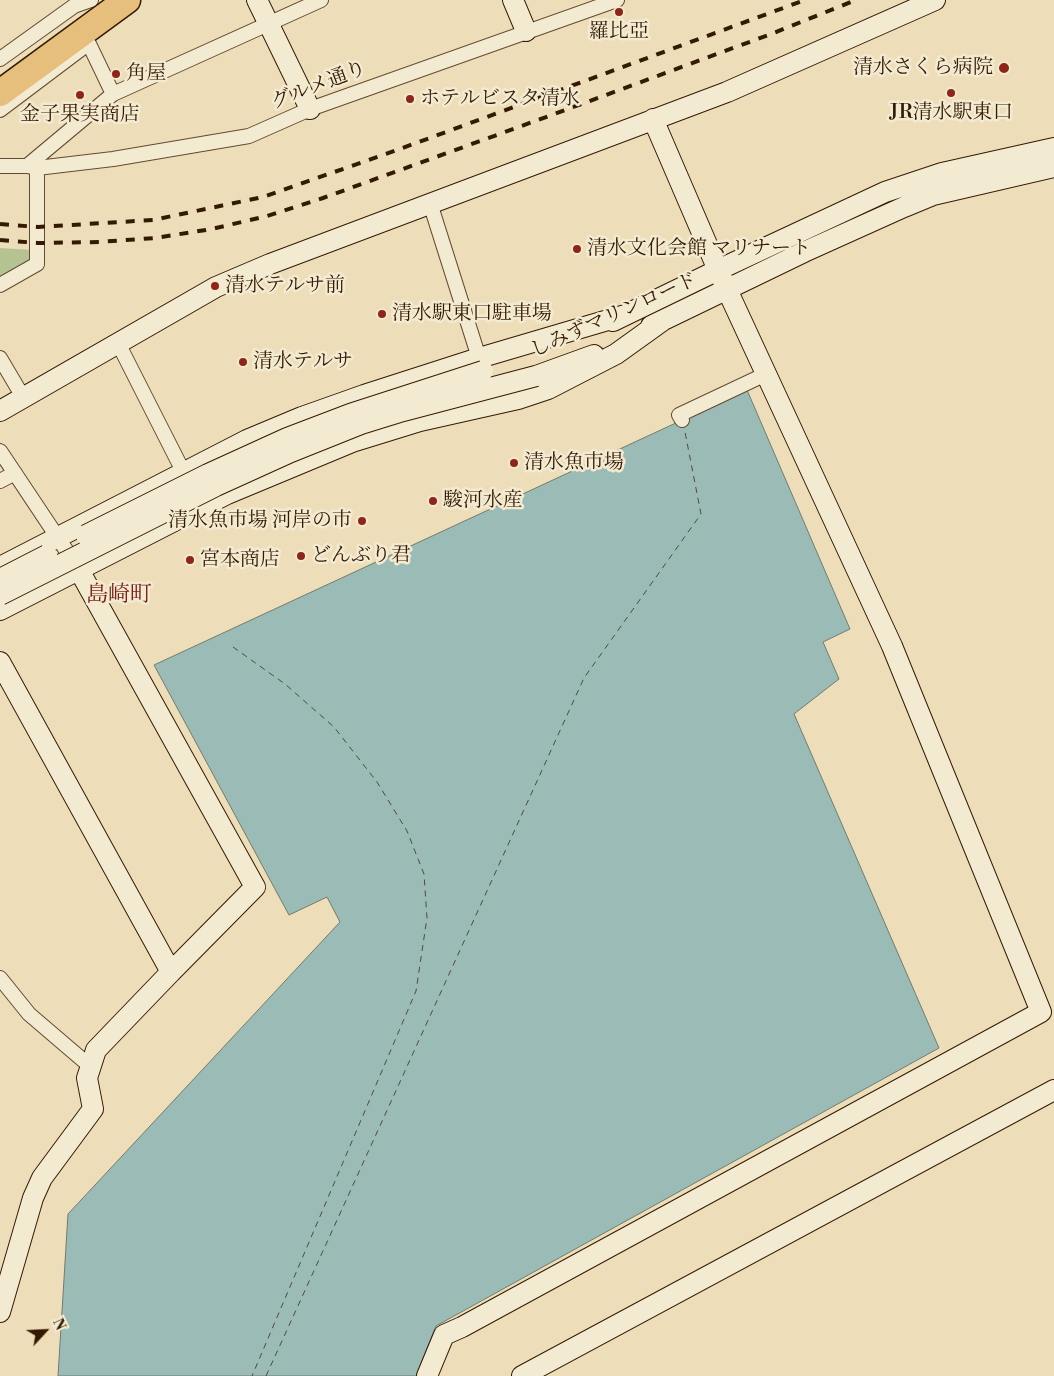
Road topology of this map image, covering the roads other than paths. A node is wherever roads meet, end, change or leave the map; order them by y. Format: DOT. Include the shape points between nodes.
graph roads {
  1 [pos="257,0"];
  2 [pos="321,0"];
  3 [pos="513,0"];
  4 [pos="617,0"];
  5 [pos="935,0"];
  6 [pos="116,2"];
  7 [pos="80,17"];
  8 [pos="268,25"];
  9 [pos="526,31"];
  10 [pos="0,60"];
  11 [pos="0,75"];
  12 [pos="0,93"];
  13 [pos="112,94"];
  14 [pos="310,109"];
  15 [pos="0,110"];
  16 [pos="653,119"];
  17 [pos="1054,148"];
  18 [pos="0,166"];
  19 [pos="32,167"];
  20 [pos="1054,167"];
  21 [pos="430,203"];
  22 [pos="718,270"];
  23 [pos="0,285"];
  24 [pos="727,289"];
  25 [pos="662,321"];
  26 [pos="118,343"];
  27 [pos="0,358"];
  28 [pos="481,364"];
  29 [pos="766,374"];
  30 [pos="23,397"];
  31 [pos="0,411"];
  32 [pos="682,420"];
  33 [pos="0,451"];
  34 [pos="184,472"];
  35 [pos="15,473"];
  36 [pos="0,481"];
  37 [pos="201,508"];
  38 [pos="58,537"];
  39 [pos="0,567"];
  40 [pos="79,570"];
  41 [pos="0,580"];
  42 [pos="3,608"];
  43 [pos="0,662"];
  44 [pos="171,972"];
  45 [pos="0,978"];
  46 [pos="90,1067"];
  47 [pos="1054,1090"];
  48 [pos="0,1312"];
  49 [pos="427,1376"];
  50 [pos="522,1376"];
  1 -- 8 [label="street"];
  2 -- 8 [label="street"];
  3 -- 9 [label="street"];
  4 -- 9 [label="street, グルメ通り"];
  5 -- 16 [label="street" via="727,92"];
  6 -- 7 [label="highway"];
  7 -- 10 [label="street"];
  7 -- 11 [label="highway"];
  7 -- 12 [label="highway"];
  7 -- 13 [label="street"];
  7 -- 15 [label="street"];
  8 -- 13 [label="street"];
  8 -- 14 [label="street"];
  9 -- 14 [label="street, グルメ通り"];
  13 -- 19 [label="street"];
  14 -- 19 [label="street, グルメ通り" via="249,136 113,159"];
  16 -- 21 [label="street"];
  16 -- 22 [label="street"];
  17 -- 22 [label="street, しみずマリンロード" via="942,173 886,192"];
  18 -- 19 [label="street, グルメ通り"];
  19 -- 23 [label="street" via="37,264"];
  20 -- 24 [label="street, しみずマリンロード" via="933,195"];
  21 -- 26 [label="street" via="216,287"];
  21 -- 28 [label="street"];
  22 -- 24 [label="street"];
  22 -- 28 [label="street, しみずマリンロード" via="564,342"];
  24 -- 25 [label="street, しみずマリンロード"];
  24 -- 29 [label="street"];
  25 -- 37 [label="street" via="616,354 548,389 420,421 352,442"];
  25 -- 42 [label="street, しみずマリンロード, bridge" via="590,356 536,376 403,411 290,452 207,490"];
  26 -- 30 [label="street"];
  26 -- 34 [label="street"];
  27 -- 30 [label="street"];
  28 -- 34 [label="street" via="364,395 302,417"];
  28 -- 41 [label="street, bridge" via="286,438"];
  29 -- 32 [label="street" via="680,415"];
  29 -- 49 [label="street" via="892,646 1041,1012 444,1335"];
  30 -- 31 [label="street"];
  33 -- 35 [label="street"];
  34 -- 37 [label="street"];
  34 -- 38 [label="street"];
  35 -- 36 [label="street"];
  35 -- 38 [label="street"];
  37 -- 40 [label="street"];
  38 -- 39 [label="street"];
  38 -- 40 [label="street"];
  40 -- 42 [label="street"];
  40 -- 44 [label="street" via="255,888"];
  43 -- 44 [label="street"];
  44 -- 46 [label="street" via="96,1050"];
  45 -- 46 [label="street" via="29,1014"];
  46 -- 48 [label="street" via="87,1078 93,1109 42,1178 33,1198"];
  47 -- 50 [label="street"];
}
